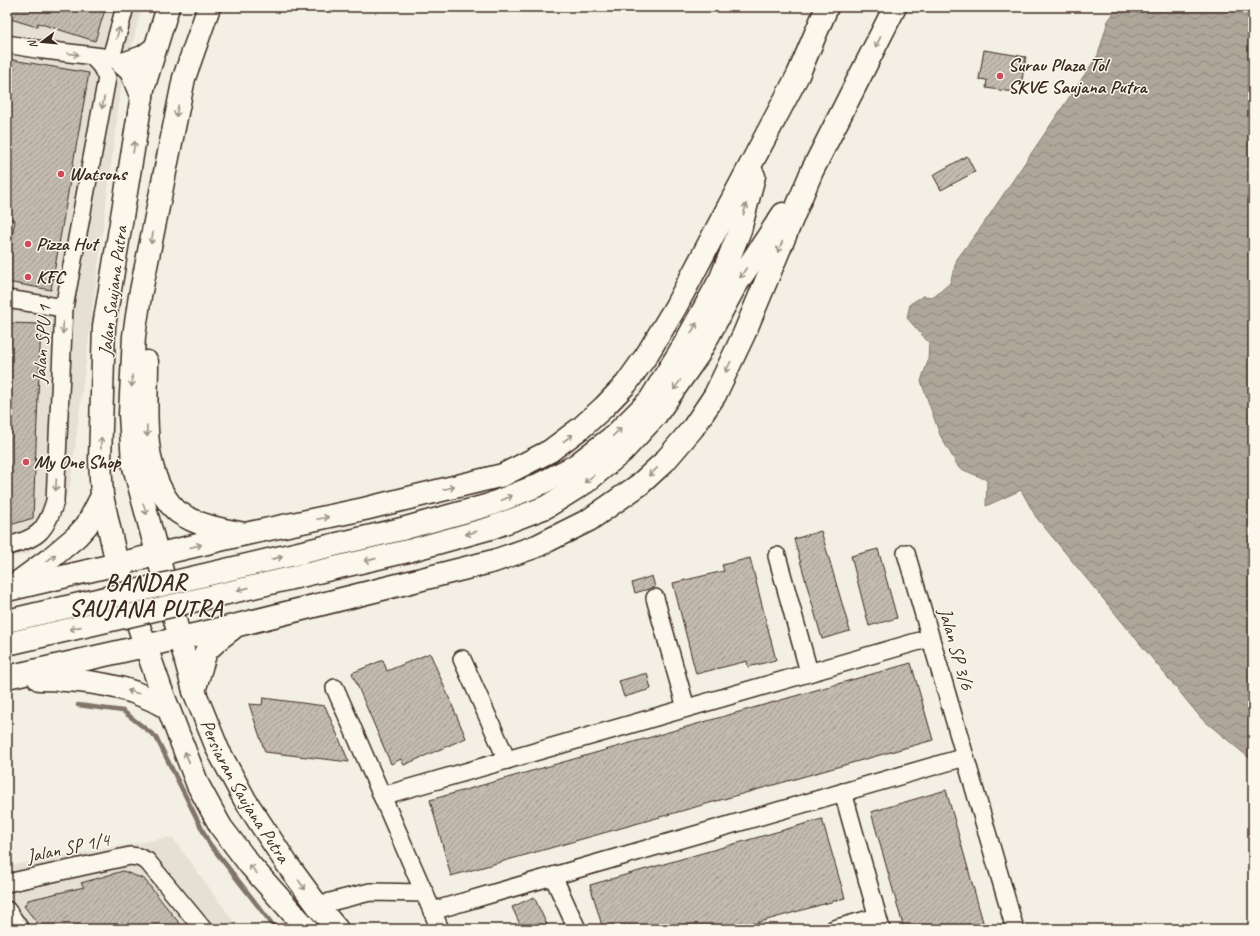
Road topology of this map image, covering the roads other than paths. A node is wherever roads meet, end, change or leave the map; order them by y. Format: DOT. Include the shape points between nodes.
graph roads {
  1 [pos="125,7"];
  2 [pos="167,7"];
  3 [pos="195,7"];
  4 [pos="209,7"];
  5 [pos="827,7"];
  6 [pos="895,7"];
  7 [pos="158,40"];
  8 [pos="7,44"];
  9 [pos="116,66"];
  10 [pos="184,78"];
  11 [pos="142,98"];
  12 [pos="764,141"];
  13 [pos="812,171"];
  14 [pos="140,296"];
  15 [pos="7,299"];
  16 [pos="64,308"];
  17 [pos="102,496"];
  18 [pos="245,534"];
  19 [pos="7,546"];
  20 [pos="906,553"];
  21 [pos="158,555"];
  22 [pos="777,556"];
  23 [pos="117,564"];
  24 [pos="8,590"];
  25 [pos="655,598"];
  26 [pos="7,621"];
  27 [pos="238,625"];
  28 [pos="930,638"];
  29 [pos="180,639"];
  30 [pos="7,644"];
  31 [pos="146,646"];
  32 [pos="462,659"];
  33 [pos="809,672"];
  34 [pos="7,678"];
  35 [pos="335,688"];
  36 [pos="194,691"];
  37 [pos="168,708"];
  38 [pos="686,708"];
  39 [pos="965,757"];
  40 [pos="507,760"];
  41 [pos="843,792"];
  42 [pos="382,796"];
  43 [pos="553,876"];
  44 [pos="7,884"];
  45 [pos="425,893"];
  46 [pos="320,909"];
  47 [pos="7,910"];
  48 [pos="432,911"];
  49 [pos="879,923"];
  50 [pos="20,929"];
  51 [pos="203,929"];
  52 [pos="307,929"];
  53 [pos="337,929"];
  54 [pos="440,929"];
  55 [pos="577,929"];
  56 [pos="834,929"];
  57 [pos="1015,929"];
  9 -- 1 [label="street, Jalan SPU 1, one-way"];
  2 -- 7 [label="main road, Jalan Saujana Putra"];
  3 -- 10 [label="main road" via="184,43"];
  4 -- 10 [label="main road, Jalan Saujana Putra"];
  5 -- 12 [label="main road" via="798,75"];
  6 -- 13 [label="main road, one-way"];
  7 -- 9 [label="main road" via="143,57"];
  7 -- 11 [label="main road, Jalan Saujana Putra"];
  8 -- 9 [label="street, one-way" via="92,56 101,66"];
  9 -- 11 [label="main road" via="131,71"];
  9 -- 16 [label="street, Jalan SPU 1, one-way"];
  10 -- 14 [label="main road, Jalan Saujana Putra, one-way"];
  17 -- 11 [label="main road, Jalan Saujana Putra, one-way" via="100,461 104,326"];
  18 -- 12 [label="main road, one-way" via="364,509 503,475 550,451 582,427 626,384 646,356 675,308"];
  26 -- 12 [label="main road, one-way, bridge" via="402,529 489,505 576,466 614,436 650,400 684,345 721,278 740,230"];
  13 -- 27 [label="main road, one-way" via="744,334 715,395 693,428 664,462 639,485 589,520 537,546 494,561"];
  13 -- 30 [label="main road, one-way, bridge" via="734,288 698,355 656,415 622,452 586,482 546,507 491,528 408,551"];
  14 -- 18 [label="main road, one-way" via="148,318 148,446 158,484 177,512 206,525"];
  14 -- 21 [label="main road, Jalan Saujana Putra, one-way" via="134,336 130,414 133,463"];
  15 -- 16 [label="street"];
  16 -- 19 [label="street, Jalan SPU 1, one-way" via="55,501 50,519 43,530 32,538"];
  17 -- 23 [label="main road, Jalan Saujana Putra"];
  24 -- 17 [label="main road, one-way" via="77,536 87,525"];
  21 -- 18 [label="main road, one-way"];
  20 -- 28 [label="street, Jalan SP 3/6"];
  21 -- 23 [label="main road"];
  21 -- 29 [label="main road, Jalan Saujana Putra"];
  22 -- 33 [label="street"];
  23 -- 24 [label="main road"];
  23 -- 31 [label="main road, Jalan Saujana Putra"];
  25 -- 38 [label="street"];
  27 -- 29 [label="main road"];
  27 -- 36 [label="main road" via="206,651"];
  28 -- 33 [label="street"];
  28 -- 39 [label="street, Jalan SP 3/6"];
  29 -- 31 [label="main road"];
  29 -- 36 [label="main road, Persiaran Saujana Putra"];
  31 -- 34 [label="main road"];
  31 -- 37 [label="main road, Persiaran Saujana Putra"];
  32 -- 40 [label="street"];
  33 -- 38 [label="street"];
  37 -- 34 [label="main road, one-way" via="122,688 65,679"];
  35 -- 42 [label="street"];
  36 -- 46 [label="main road, Persiaran Saujana Putra, one-way" via="218,750 245,800"];
  52 -- 37 [label="main road, Persiaran Saujana Putra, one-way" via="221,828 198,785"];
  38 -- 40 [label="street"];
  39 -- 41 [label="street"];
  39 -- 57 [label="street, Jalan SP 3/6"];
  40 -- 42 [label="street"];
  41 -- 43 [label="street"];
  41 -- 49 [label="street"];
  42 -- 45 [label="street"];
  43 -- 48 [label="street"];
  43 -- 55 [label="street"];
  44 -- 51 [label="street, Jalan SP 1/4" via="130,856 138,857 147,861"];
  45 -- 46 [label="street" via="370,892 330,902"];
  45 -- 48 [label="street"];
  46 -- 53 [label="main road, Persiaran Saujana Putra"];
  47 -- 50 [label="street"];
  48 -- 54 [label="street"];
  49 -- 56 [label="street"];
}
